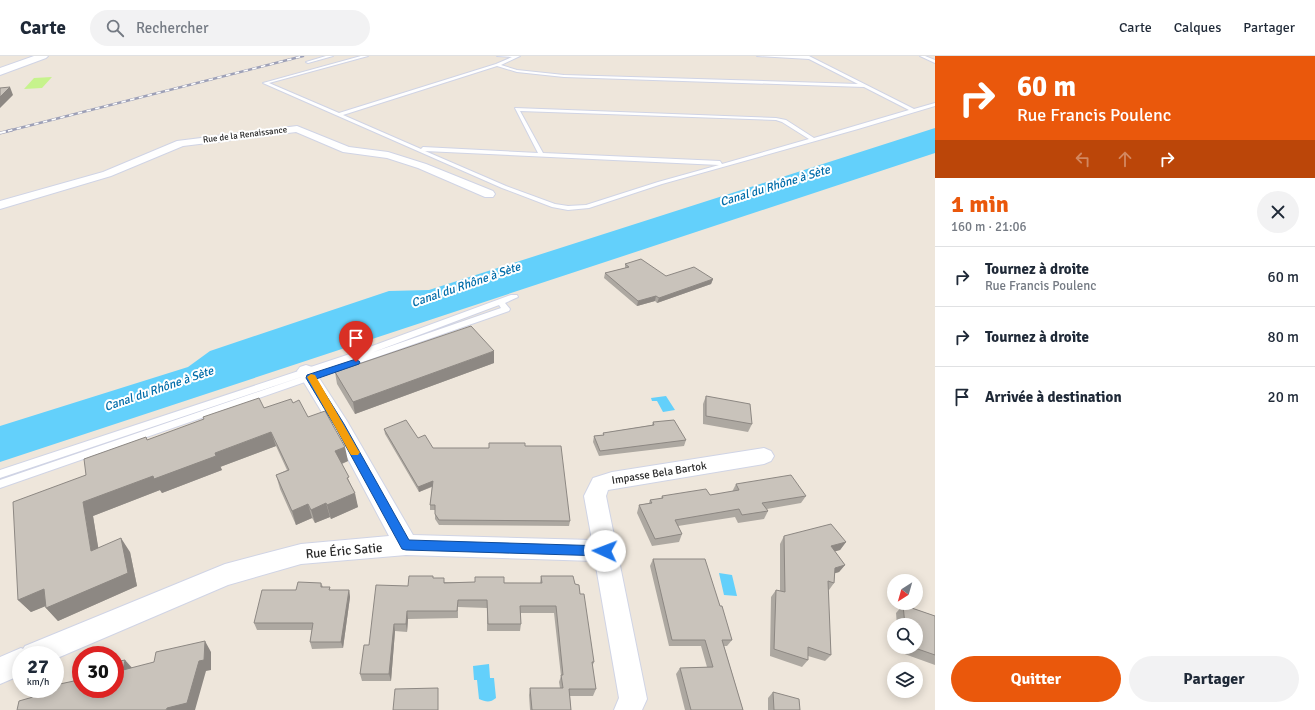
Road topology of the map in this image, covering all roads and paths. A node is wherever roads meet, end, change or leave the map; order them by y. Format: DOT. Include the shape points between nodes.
graph roads {
  1 [pos="43,56"];
  2 [pos="331,56"];
  3 [pos="341,56"];
  4 [pos="366,56"];
  5 [pos="499,56"];
  6 [pos="517,56"];
  7 [pos="759,56"];
  8 [pos="922,56"];
  9 [pos="808,57"];
  10 [pos="352,60"];
  11 [pos="308,62"];
  12 [pos="935,62"];
  13 [pos="497,65"];
  14 [pos="0,72"];
  15 [pos="865,86"];
  16 [pos="935,104"];
  17 [pos="914,110"];
  18 [pos="339,115"];
  19 [pos="814,140"];
  20 [pos="418,149"];
  21 [pos="541,154"];
  22 [pos="731,163"];
  23 [pos="489,194"];
  24 [pos="0,205"];
  25 [pos="514,297"];
  26 [pos="308,374"];
  27 [pos="764,456"];
  28 [pos="0,474"];
  29 [pos="0,484"];
  30 [pos="406,545"];
  31 [pos="605,551"];
  32 [pos="55,646"];
  33 [pos="12,665"];
  34 [pos="0,671"];
  35 [pos="628,710"];
  1 -- 14 [label="main road"];
  2 -- 11 [label="lane"];
  3 -- 10 [label="lane"];
  4 -- 10 [label="lane"];
  5 -- 6 [label="lane"];
  6 -- 13 [label="lane"];
  7 -- 9 [label="lane"];
  8 -- 12 [label="lane"];
  9 -- 15 [label="lane"];
  10 -- 18 [label="lane" via="265,83"];
  13 -- 15 [label="lane" via="517,71 564,76"];
  13 -- 18 [label="lane"];
  15 -- 17 [label="lane"];
  16 -- 17 [label="lane"];
  17 -- 19 [label="lane"];
  18 -- 20 [label="lane"];
  19 -- 21 [label="lane" via="784,121 776,119 517,109"];
  19 -- 22 [label="lane"];
  20 -- 21 [label="lane"];
  20 -- 22 [label="lane" via="504,187 554,206 568,208 587,207"];
  21 -- 22 [label="lane"];
  23 -- 24 [label="street, Rue de la Renaissance" via="422,166 388,155 347,150 297,129 181,143 107,174"];
  25 -- 26 [label="lane" via="500,302 506,309"];
  26 -- 28 [label="lane"];
  26 -- 29 [label="lane"];
  26 -- 30 [label="street"];
  27 -- 31 [label="street, Impasse Bela Bartok" via="600,484 595,496"];
  30 -- 31 [label="street, Rue Éric Satie"];
  30 -- 32 [label="street, Rue Éric Satie" via="301,554 225,575"];
  31 -- 35 [label="street" via="633,699"];
  33 -- 34 [label="street"];
}
